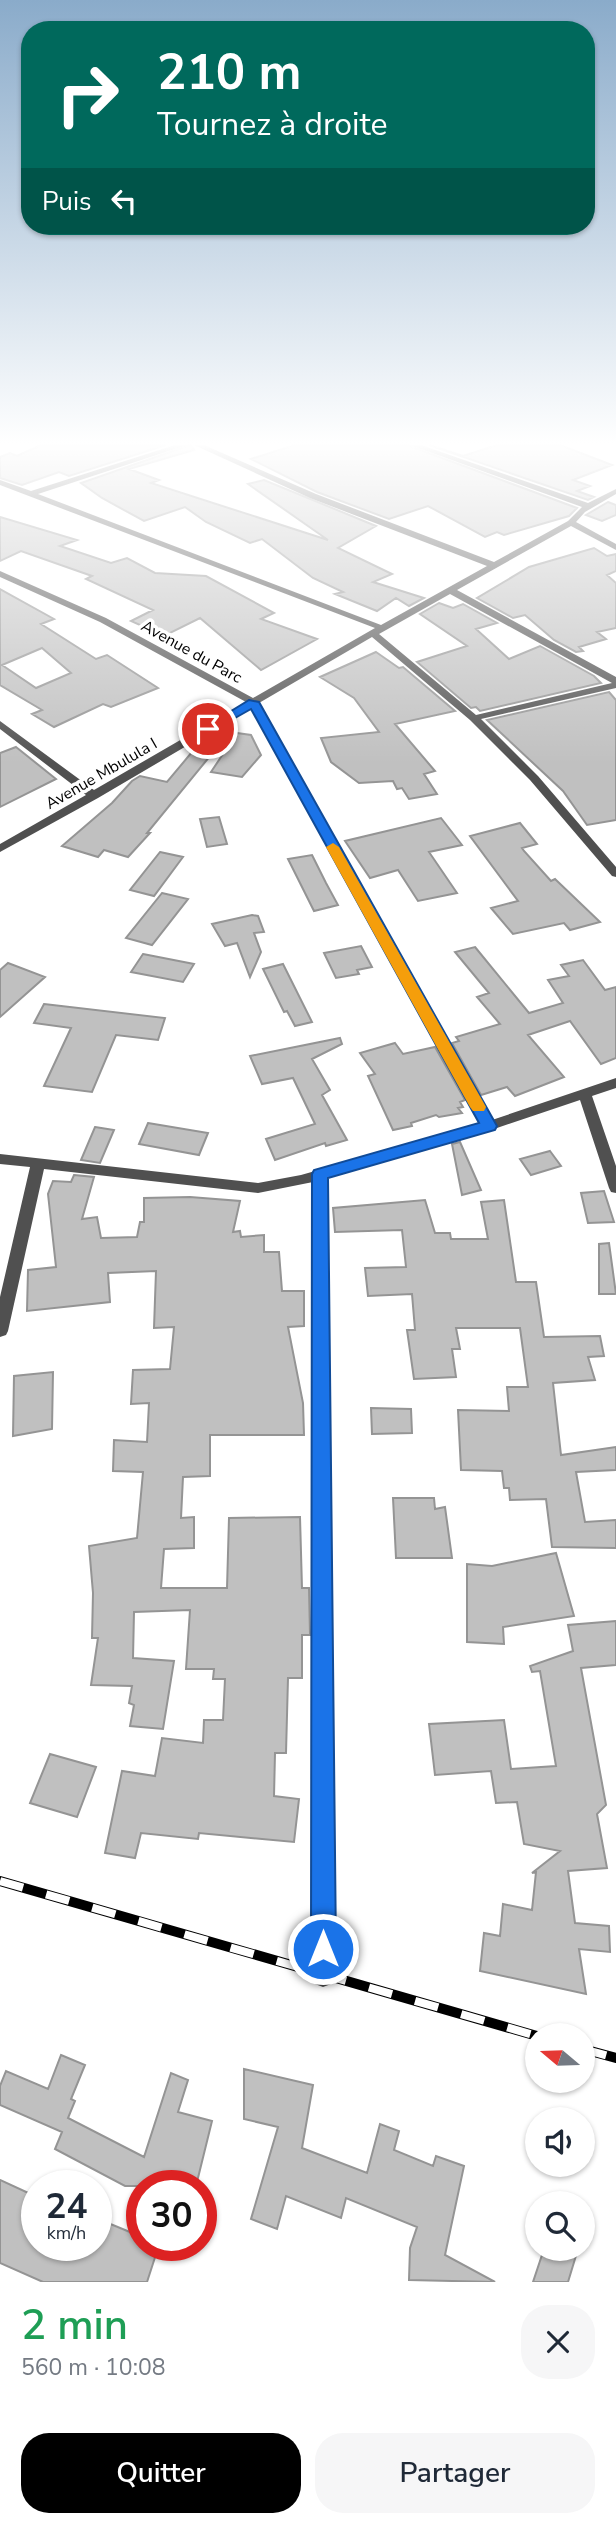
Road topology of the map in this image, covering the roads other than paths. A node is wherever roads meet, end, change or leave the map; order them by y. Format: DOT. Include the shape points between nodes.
graph roads {
  1 [pos="176,551"];
  2 [pos="458,551"];
  3 [pos="518,551"];
  4 [pos="493,565"];
  5 [pos="0,574"];
  6 [pos="450,590"];
  7 [pos="378,631"];
  8 [pos="616,683"];
  9 [pos="253,702"];
  10 [pos="474,718"];
  11 [pos="0,724"];
  12 [pos="94,796"];
  13 [pos="0,849"];
  14 [pos="616,874"];
  15 [pos="616,1083"];
  16 [pos="585,1094"];
  17 [pos="489,1126"];
  18 [pos="0,1159"];
  19 [pos="38,1165"];
  20 [pos="320,1174"];
  21 [pos="616,1188"];
  22 [pos="0,1331"];
  23 [pos="323,1976"];
  1 -- 7 [label="street"];
  2 -- 4 [label="street"];
  3 -- 4 [label="street, Avenue Mbulula I"];
  4 -- 6 [label="street, Avenue Mbulula I"];
  5 -- 9 [label="street, Avenue du Parc" via="103,620"];
  6 -- 7 [label="street, Avenue Mbulula I"];
  6 -- 8 [label="street"];
  7 -- 9 [label="street, Avenue Mbulula I"];
  7 -- 10 [label="street"];
  8 -- 10 [label="street"];
  9 -- 12 [label="street, Avenue Mbulula I"];
  9 -- 17 [label="street"];
  10 -- 14 [label="street" via="534,778"];
  11 -- 12 [label="street"];
  12 -- 13 [label="street, Avenue Mbulula I"];
  15 -- 16 [label="street"];
  16 -- 17 [label="street"];
  16 -- 21 [label="street"];
  17 -- 20 [label="street"];
  18 -- 19 [label="street"];
  19 -- 20 [label="street" via="239,1187 273,1186"];
  19 -- 22 [label="street"];
  20 -- 23 [label="street"];
}
